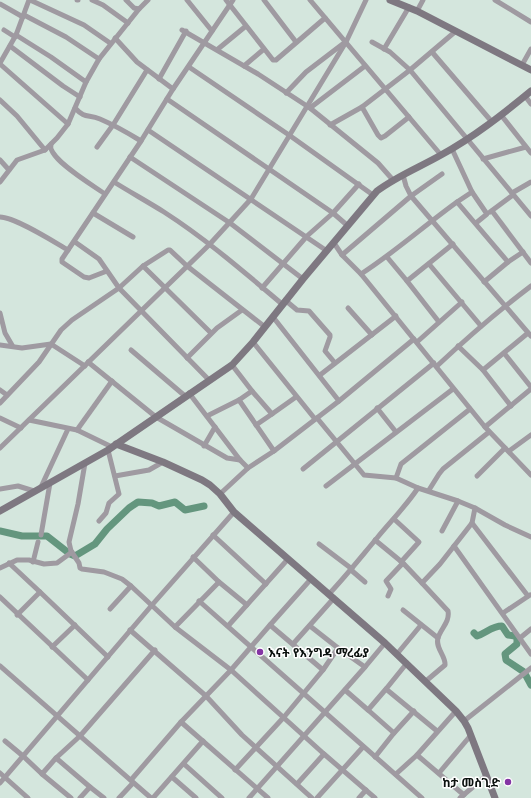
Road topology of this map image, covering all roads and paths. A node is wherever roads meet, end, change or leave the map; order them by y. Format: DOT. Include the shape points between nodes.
graph roads {
  1 [pos="30,0"];
  2 [pos="92,0"];
  3 [pos="126,0"];
  4 [pos="140,0"];
  5 [pos="148,0"];
  6 [pos="187,0"];
  7 [pos="226,0"];
  8 [pos="233,0"];
  9 [pos="264,0"];
  10 [pos="310,0"];
  11 [pos="366,0"];
  12 [pos="390,0"];
  13 [pos="423,0"];
  14 [pos="495,0"];
  15 [pos="0,4"];
  16 [pos="230,5"];
  17 [pos="409,7"];
  18 [pos="140,8"];
  19 [pos="417,11"];
  20 [pos="24,16"];
  21 [pos="325,18"];
  22 [pos="531,22"];
  23 [pos="128,23"];
  24 [pos="246,26"];
  25 [pos="4,30"];
  26 [pos="212,31"];
  27 [pos="456,31"];
  28 [pos="16,36"];
  29 [pos="115,38"];
  30 [pos="205,42"];
  31 [pos="296,42"];
  32 [pos="346,42"];
  33 [pos="372,42"];
  34 [pos="110,43"];
  35 [pos="10,46"];
  36 [pos="264,49"];
  37 [pos="384,49"];
  38 [pos="531,49"];
  39 [pos="218,50"];
  40 [pos="432,52"];
  41 [pos="99,59"];
  42 [pos="0,64"];
  43 [pos="522,65"];
  44 [pos="244,66"];
  45 [pos="365,66"];
  46 [pos="189,67"];
  47 [pos="147,70"];
  48 [pos="410,70"];
  49 [pos="531,70"];
  50 [pos="159,80"];
  51 [pos="86,82"];
  52 [pos="173,89"];
  53 [pos="384,89"];
  54 [pos="531,91"];
  55 [pos="286,93"];
  56 [pos="525,96"];
  57 [pos="80,97"];
  58 [pos="167,99"];
  59 [pos="0,100"];
  60 [pos="531,104"];
  61 [pos="308,107"];
  62 [pos="362,107"];
  63 [pos="75,108"];
  64 [pos="501,115"];
  65 [pos="409,116"];
  66 [pos="492,122"];
  67 [pos="68,124"];
  68 [pos="113,125"];
  69 [pos="330,125"];
  70 [pos="148,130"];
  71 [pos="289,135"];
  72 [pos="467,140"];
  73 [pos="141,141"];
  74 [pos="53,142"];
  75 [pos="97,147"];
  76 [pos="526,147"];
  77 [pos="452,149"];
  78 [pos="45,150"];
  79 [pos="531,153"];
  80 [pos="441,155"];
  81 [pos="130,157"];
  82 [pos="483,159"];
  83 [pos="0,160"];
  84 [pos="268,169"];
  85 [pos="9,170"];
  86 [pos="442,174"];
  87 [pos="403,175"];
  88 [pos="1,179"];
  89 [pos="393,180"];
  90 [pos="114,182"];
  91 [pos="531,182"];
  92 [pos="358,184"];
  93 [pos="472,192"];
  94 [pos="105,194"];
  95 [pos="513,194"];
  96 [pos="373,195"];
  97 [pos="411,196"];
  98 [pos="251,198"];
  99 [pos="457,202"];
  100 [pos="492,211"];
  101 [pos="92,213"];
  102 [pos="332,213"];
  103 [pos="487,214"];
  104 [pos="531,216"];
  105 [pos="0,217"];
  106 [pos="432,220"];
  107 [pos="230,223"];
  108 [pos="476,223"];
  109 [pos="348,226"];
  110 [pos="133,236"];
  111 [pos="307,236"];
  112 [pos="75,242"];
  113 [pos="334,243"];
  114 [pos="453,244"];
  115 [pos="209,245"];
  116 [pos="68,250"];
  117 [pos="327,250"];
  118 [pos="523,252"];
  119 [pos="342,255"];
  120 [pos="387,257"];
  121 [pos="508,262"];
  122 [pos="283,263"];
  123 [pos="531,263"];
  124 [pos="429,264"];
  125 [pos="143,266"];
  126 [pos="187,266"];
  127 [pos="107,271"];
  128 [pos="361,274"];
  129 [pos="303,279"];
  130 [pos="407,281"];
  131 [pos="484,282"];
  132 [pos="531,286"];
  133 [pos="119,288"];
  134 [pos="164,288"];
  135 [pos="262,288"];
  136 [pos="283,302"];
  137 [pos="462,302"];
  138 [pos="504,306"];
  139 [pos="348,308"];
  140 [pos="141,310"];
  141 [pos="242,310"];
  142 [pos="0,313"];
  143 [pos="396,316"];
  144 [pos="273,317"];
  145 [pos="439,322"];
  146 [pos="481,326"];
  147 [pos="265,327"];
  148 [pos="211,333"];
  149 [pos="372,335"];
  150 [pos="530,335"];
  151 [pos="415,340"];
  152 [pos="253,342"];
  153 [pos="51,344"];
  154 [pos="0,345"];
  155 [pos="12,345"];
  156 [pos="458,346"];
  157 [pos="131,350"];
  158 [pos="504,353"];
  159 [pos="187,358"];
  160 [pos="335,363"];
  161 [pos="87,364"];
  162 [pos="435,364"];
  163 [pos="232,365"];
  164 [pos="483,370"];
  165 [pos="320,375"];
  166 [pos="209,380"];
  167 [pos="112,381"];
  168 [pos="531,388"];
  169 [pos="453,389"];
  170 [pos="0,390"];
  171 [pos="252,390"];
  172 [pos="7,395"];
  173 [pos="187,395"];
  174 [pos="296,397"];
  175 [pos="239,400"];
  176 [pos="339,400"];
  177 [pos="0,403"];
  178 [pos="511,406"];
  179 [pos="377,408"];
  180 [pos="470,409"];
  181 [pos="272,414"];
  182 [pos="156,416"];
  183 [pos="207,416"];
  184 [pos="0,418"];
  185 [pos="316,418"];
  186 [pos="29,420"];
  187 [pos="256,425"];
  188 [pos="485,427"];
  189 [pos="21,428"];
  190 [pos="215,428"];
  191 [pos="68,429"];
  192 [pos="77,430"];
  193 [pos="396,432"];
  194 [pos="490,432"];
  195 [pos="531,435"];
  196 [pos="336,442"];
  197 [pos="204,446"];
  198 [pos="112,447"];
  199 [pos="0,448"];
  200 [pos="274,450"];
  201 [pos="507,450"];
  202 [pos="240,460"];
  203 [pos="163,462"];
  204 [pos="85,463"];
  205 [pos="356,464"];
  206 [pos="248,468"];
  207 [pos="303,469"];
  208 [pos="531,475"];
  209 [pos="114,476"];
  210 [pos="478,476"];
  211 [pos="396,478"];
  212 [pos="50,483"];
  213 [pos="326,486"];
  214 [pos="42,487"];
  215 [pos="418,488"];
  216 [pos="0,489"];
  217 [pos="429,490"];
  218 [pos="34,491"];
  219 [pos="220,494"];
  220 [pos="458,501"];
  221 [pos="475,508"];
  222 [pos="0,511"];
  223 [pos="234,512"];
  224 [pos="394,519"];
  225 [pos="99,521"];
  226 [pos="472,523"];
  227 [pos="442,531"];
  228 [pos="41,535"];
  229 [pos="213,535"];
  230 [pos="531,537"];
  231 [pos="375,540"];
  232 [pos="38,542"];
  233 [pos="319,544"];
  234 [pos="454,546"];
  235 [pos="72,552"];
  236 [pos="193,558"];
  237 [pos="288,559"];
  238 [pos="33,562"];
  239 [pos="9,563"];
  240 [pos="402,563"];
  241 [pos="0,568"];
  242 [pos="352,569"];
  243 [pos="311,579"];
  244 [pos="219,582"];
  245 [pos="365,582"];
  246 [pos="422,583"];
  247 [pos="266,584"];
  248 [pos="131,586"];
  249 [pos="40,592"];
  250 [pos="530,595"];
  251 [pos="331,596"];
  252 [pos="388,596"];
  253 [pos="0,597"];
  254 [pos="199,601"];
  255 [pos="152,605"];
  256 [pos="247,605"];
  257 [pos="110,609"];
  258 [pos="403,610"];
  259 [pos="503,613"];
  260 [pos="17,615"];
  261 [pos="75,625"];
  262 [pos="270,625"];
  263 [pos="421,625"];
  264 [pos="228,626"];
  265 [pos="310,626"];
  266 [pos="175,627"];
  267 [pos="531,629"];
  268 [pos="130,630"];
  269 [pos="438,638"];
  270 [pos="520,638"];
  271 [pos="385,643"];
  272 [pos="293,644"];
  273 [pos="52,647"];
  274 [pos="251,647"];
  275 [pos="338,648"];
  276 [pos="155,650"];
  277 [pos="397,654"];
  278 [pos="531,654"];
  279 [pos="108,657"];
  280 [pos="407,663"];
  281 [pos="0,666"];
  282 [pos="365,667"];
  283 [pos="530,669"];
  284 [pos="231,670"];
  285 [pos="323,670"];
  286 [pos="88,680"];
  287 [pos="426,681"];
  288 [pos="386,689"];
  289 [pos="345,690"];
  290 [pos="304,694"];
  291 [pos="206,696"];
  292 [pos="368,710"];
  293 [pos="414,711"];
  294 [pos="456,711"];
  295 [pos="326,712"];
  296 [pos="56,716"];
  297 [pos="284,717"];
  298 [pos="464,721"];
  299 [pos="181,722"];
  300 [pos="437,731"];
  301 [pos="394,733"];
  302 [pos="471,735"];
  303 [pos="80,736"];
  304 [pos="305,736"];
  305 [pos="5,741"];
  306 [pos="203,741"];
  307 [pos="256,747"];
  308 [pos="363,747"];
  309 [pos="324,754"];
  310 [pos="417,754"];
  311 [pos="23,756"];
  312 [pos="375,757"];
  313 [pos="56,758"];
  314 [pos="184,764"];
  315 [pos="277,767"];
  316 [pos="235,770"];
  317 [pos="342,770"];
  318 [pos="0,773"];
  319 [pos="439,773"];
  320 [pos="42,774"];
  321 [pos="396,774"];
  322 [pos="486,776"];
  323 [pos="6,777"];
  324 [pos="172,777"];
  325 [pos="132,782"];
  326 [pos="0,783"];
  327 [pos="297,784"];
  328 [pos="90,787"];
  329 [pos="257,789"];
  330 [pos="366,790"];
  331 [pos="462,797"];
  332 [pos="28,798"];
  333 [pos="71,798"];
  334 [pos="80,798"];
  335 [pos="104,798"];
  336 [pos="119,798"];
  337 [pos="152,798"];
  338 [pos="196,798"];
  339 [pos="222,798"];
  340 [pos="249,798"];
  341 [pos="268,798"];
  342 [pos="312,798"];
  343 [pos="317,798"];
  344 [pos="359,798"];
  345 [pos="375,798"];
  346 [pos="422,798"];
  347 [pos="495,798"];
  1 -- 20 [label="street"];
  1 -- 34 [label="street" via="84,25"];
  2 -- 23 [label="street"];
  3 -- 18 [label="street" via="134,8"];
  4 -- 18 [label="street"];
  5 -- 18 [label="street"];
  6 -- 26 [label="street"];
  7 -- 16 [label="street"];
  8 -- 16 [label="street"];
  9 -- 31 [label="street"];
  10 -- 21 [label="street"];
  11 -- 32 [label="street"];
  12 -- 17 [label="street"];
  13 -- 19 [label="street"];
  14 -- 22 [label="street"];
  15 -- 20 [label="street"];
  16 -- 24 [label="street"];
  16 -- 26 [label="street"];
  17 -- 19 [label="street"];
  17 -- 37 [label="street"];
  18 -- 23 [label="street"];
  19 -- 27 [label="street"];
  20 -- 28 [label="street"];
  20 -- 41 [label="street" via="66,37"];
  21 -- 31 [label="street"];
  21 -- 32 [label="street"];
  23 -- 29 [label="street"];
  24 -- 36 [label="street"];
  24 -- 39 [label="street"];
  25 -- 28 [label="street"];
  26 -- 30 [label="street"];
  27 -- 40 [label="street"];
  27 -- 43 [label="street"];
  28 -- 35 [label="street"];
  28 -- 51 [label="street"];
  29 -- 34 [label="street"];
  29 -- 47 [label="street" via="128,54"];
  30 -- 39 [label="street"];
  30 -- 46 [label="street"];
  30 -- 50 [label="street" via="184,30"];
  31 -- 36 [label="street" via="276,60 273,60"];
  32 -- 45 [label="street"];
  32 -- 55 [label="street" via="306,72"];
  32 -- 61 [label="street"];
  33 -- 37 [label="street"];
  34 -- 41 [label="street"];
  35 -- 42 [label="street"];
  35 -- 57 [label="street"];
  36 -- 44 [label="street"];
  37 -- 48 [label="street"];
  38 -- 43 [label="street"];
  39 -- 44 [label="street"];
  40 -- 48 [label="street"];
  40 -- 66 [label="street"];
  41 -- 51 [label="street"];
  42 -- 67 [label="street"];
  43 -- 49 [label="street"];
  44 -- 55 [label="street"];
  45 -- 53 [label="street"];
  45 -- 61 [label="street"];
  46 -- 52 [label="street"];
  46 -- 71 [label="street"];
  47 -- 50 [label="street"];
  47 -- 68 [label="street"];
  48 -- 53 [label="street"];
  48 -- 72 [label="street"];
  50 -- 52 [label="street"];
  51 -- 57 [label="street"];
  52 -- 58 [label="street"];
  53 -- 62 [label="street"];
  53 -- 65 [label="street"];
  54 -- 56 [label="street"];
  55 -- 61 [label="street"];
  56 -- 60 [label="street"];
  56 -- 64 [label="street"];
  57 -- 63 [label="street"];
  58 -- 70 [label="street"];
  58 -- 84 [label="street"];
  59 -- 78 [label="street"];
  61 -- 69 [label="street"];
  61 -- 71 [label="street"];
  62 -- 65 [label="street" via="381,138"];
  62 -- 69 [label="street"];
  63 -- 67 [label="street"];
  63 -- 68 [label="street" via="80,114"];
  64 -- 66 [label="street"];
  64 -- 76 [label="street"];
  65 -- 80 [label="street"];
  66 -- 72 [label="street"];
  67 -- 74 [label="street"];
  68 -- 73 [label="street"];
  68 -- 75 [label="street"];
  69 -- 89 [label="street" via="378,163"];
  70 -- 73 [label="street"];
  70 -- 98 [label="street"];
  71 -- 84 [label="street"];
  71 -- 92 [label="street"];
  72 -- 77 [label="street"];
  72 -- 82 [label="street"];
  73 -- 81 [label="street"];
  74 -- 78 [label="street"];
  74 -- 94 [label="street" via="50,150 58,160"];
  76 -- 79 [label="street"];
  76 -- 82 [label="street"];
  77 -- 80 [label="street"];
  77 -- 93 [label="street"];
  78 -- 85 [label="street" via="18,160"];
  80 -- 87 [label="street"];
  81 -- 90 [label="street"];
  81 -- 107 [label="street"];
  82 -- 95 [label="street"];
  83 -- 85 [label="street"];
  84 -- 98 [label="street"];
  84 -- 102 [label="street"];
  85 -- 88 [label="street"];
  86 -- 97 [label="street"];
  87 -- 89 [label="street"];
  87 -- 97 [label="street"];
  89 -- 96 [label="street"];
  90 -- 94 [label="street"];
  90 -- 115 [label="street" via="164,212"];
  91 -- 95 [label="street"];
  92 -- 96 [label="street"];
  92 -- 102 [label="street"];
  93 -- 99 [label="street"];
  93 -- 103 [label="street"];
  94 -- 101 [label="street"];
  95 -- 100 [label="street"];
  95 -- 104 [label="street"];
  96 -- 109 [label="street"];
  97 -- 106 [label="street"];
  97 -- 119 [label="street"];
  98 -- 107 [label="street"];
  98 -- 111 [label="street"];
  99 -- 106 [label="street"];
  99 -- 108 [label="street"];
  100 -- 103 [label="street"];
  100 -- 118 [label="street"];
  101 -- 110 [label="street"];
  101 -- 112 [label="street"];
  102 -- 109 [label="street"];
  102 -- 111 [label="street"];
  103 -- 108 [label="street"];
  105 -- 116 [label="street" via="8,218"];
  106 -- 114 [label="street"];
  106 -- 120 [label="street"];
  107 -- 115 [label="street"];
  107 -- 122 [label="street"];
  108 -- 121 [label="street"];
  109 -- 113 [label="street"];
  111 -- 117 [label="street"];
  111 -- 122 [label="street"];
  112 -- 116 [label="street"];
  112 -- 127 [label="street" via="99,258"];
  113 -- 117 [label="street"];
  113 -- 119 [label="street"];
  114 -- 124 [label="street"];
  114 -- 131 [label="street"];
  115 -- 126 [label="street"];
  115 -- 135 [label="street"];
  116 -- 127 [label="street" via="62,262 84,277 89,278"];
  117 -- 129 [label="street"];
  118 -- 121 [label="street"];
  118 -- 123 [label="street"];
  119 -- 128 [label="street"];
  120 -- 128 [label="street"];
  120 -- 130 [label="street"];
  121 -- 131 [label="street"];
  122 -- 129 [label="street"];
  122 -- 135 [label="street"];
  124 -- 130 [label="street"];
  124 -- 137 [label="street"];
  125 -- 126 [label="street" via="170,250"];
  125 -- 133 [label="street"];
  125 -- 134 [label="street"];
  126 -- 134 [label="street"];
  126 -- 141 [label="street"];
  127 -- 133 [label="street"];
  128 -- 143 [label="street"];
  129 -- 136 [label="street"];
  130 -- 145 [label="street"];
  131 -- 138 [label="street"];
  132 -- 138 [label="street"];
  133 -- 140 [label="street"];
  133 -- 153 [label="street" via="72,320"];
  134 -- 140 [label="street"];
  134 -- 148 [label="street"];
  135 -- 136 [label="street"];
  136 -- 144 [label="street"];
  136 -- 160 [label="street" via="297,310 310,311 330,335 325,351"];
  137 -- 145 [label="street"];
  137 -- 146 [label="street"];
  138 -- 146 [label="street"];
  138 -- 150 [label="street"];
  139 -- 149 [label="street"];
  140 -- 159 [label="street"];
  140 -- 161 [label="street"];
  141 -- 147 [label="street"];
  141 -- 148 [label="street"];
  142 -- 155 [label="street" via="5,333"];
  143 -- 149 [label="street"];
  143 -- 151 [label="street"];
  144 -- 147 [label="street"];
  144 -- 165 [label="street"];
  145 -- 151 [label="street"];
  146 -- 156 [label="street"];
  147 -- 152 [label="street"];
  148 -- 159 [label="street"];
  149 -- 160 [label="street"];
  150 -- 158 [label="street"];
  151 -- 162 [label="street"];
  151 -- 176 [label="street"];
  152 -- 163 [label="street"];
  152 -- 174 [label="street"];
  153 -- 155 [label="street" via="22,348"];
  153 -- 161 [label="street"];
  153 -- 172 [label="street" via="39,362"];
  154 -- 155 [label="street"];
  156 -- 162 [label="street"];
  156 -- 164 [label="street"];
  157 -- 173 [label="street"];
  158 -- 164 [label="street"];
  158 -- 168 [label="street"];
  159 -- 166 [label="street"];
  160 -- 165 [label="street"];
  161 -- 167 [label="street"];
  161 -- 186 [label="street"];
  162 -- 169 [label="street"];
  162 -- 179 [label="street"];
  163 -- 166 [label="street"];
  163 -- 171 [label="street"];
  164 -- 178 [label="street"];
  165 -- 176 [label="street"];
  166 -- 173 [label="street"];
  167 -- 182 [label="street"];
  167 -- 192 [label="street"];
  168 -- 178 [label="street"];
  169 -- 180 [label="street"];
  169 -- 193 [label="street"];
  170 -- 172 [label="street"];
  171 -- 175 [label="street"];
  171 -- 181 [label="street"];
  172 -- 177 [label="street"];
  173 -- 182 [label="street"];
  173 -- 183 [label="street"];
  174 -- 181 [label="street"];
  174 -- 185 [label="street"];
  175 -- 183 [label="street"];
  175 -- 187 [label="street"];
  176 -- 185 [label="street"];
  178 -- 188 [label="street"];
  179 -- 193 [label="street"];
  179 -- 196 [label="street"];
  180 -- 188 [label="street"];
  180 -- 211 [label="street" via="401,464"];
  181 -- 187 [label="street"];
  182 -- 197 [label="street"];
  182 -- 198 [label="street"];
  183 -- 190 [label="street"];
  184 -- 189 [label="street"];
  185 -- 196 [label="street"];
  185 -- 200 [label="street"];
  186 -- 189 [label="street"];
  186 -- 191 [label="street"];
  187 -- 200 [label="street"];
  188 -- 194 [label="street"];
  189 -- 199 [label="street"];
  190 -- 197 [label="street"];
  190 -- 202 [label="street"];
  191 -- 192 [label="street"];
  191 -- 214 [label="street"];
  192 -- 198 [label="street"];
  193 -- 205 [label="street"];
  194 -- 201 [label="street"];
  194 -- 217 [label="street" via="443,469"];
  195 -- 201 [label="street"];
  196 -- 205 [label="street"];
  196 -- 207 [label="street"];
  197 -- 202 [label="street" via="227,458"];
  198 -- 203 [label="street"];
  198 -- 204 [label="street"];
  198 -- 209 [label="street"];
  200 -- 206 [label="street"];
  201 -- 208 [label="street"];
  201 -- 210 [label="street"];
  202 -- 206 [label="street"];
  203 -- 209 [label="street" via="149,470"];
  203 -- 219 [label="street" via="202,480"];
  204 -- 212 [label="street"];
  204 -- 235 [label="street" via="69,542"];
  205 -- 211 [label="street" via="364,475"];
  205 -- 213 [label="street"];
  206 -- 219 [label="street"];
  209 -- 225 [label="street" via="119,494 109,503 106,513"];
  211 -- 215 [label="street"];
  212 -- 214 [label="street"];
  212 -- 228 [label="street"];
  214 -- 218 [label="street"];
  215 -- 217 [label="street"];
  215 -- 224 [label="street"];
  216 -- 218 [label="street" via="18,486"];
  217 -- 220 [label="street"];
  218 -- 222 [label="street"];
  219 -- 223 [label="street"];
  220 -- 221 [label="street"];
  220 -- 227 [label="street"];
  221 -- 226 [label="street"];
  221 -- 230 [label="street"];
  223 -- 229 [label="street"];
  223 -- 237 [label="street"];
  224 -- 231 [label="street"];
  224 -- 240 [label="street" via="420,542"];
  226 -- 234 [label="street"];
  226 -- 250 [label="street"];
  229 -- 236 [label="street"];
  229 -- 247 [label="street"];
  231 -- 240 [label="street"];
  231 -- 242 [label="street"];
  232 -- 238 [label="street"];
  233 -- 242 [label="street"];
  234 -- 246 [label="street"];
  234 -- 259 [label="street"];
  235 -- 238 [label="street" via="57,563"];
  235 -- 248 [label="street" via="80,568 104,572 122,579"];
  236 -- 244 [label="street"];
  236 -- 255 [label="street"];
  237 -- 243 [label="street"];
  237 -- 247 [label="street"];
  238 -- 239 [label="street" via="18,560"];
  239 -- 241 [label="street"];
  239 -- 249 [label="street"];
  240 -- 246 [label="street"];
  240 -- 252 [label="street" via="386,581 391,589"];
  242 -- 245 [label="street"];
  242 -- 251 [label="street"];
  243 -- 251 [label="street"];
  243 -- 262 [label="street"];
  244 -- 254 [label="street"];
  244 -- 256 [label="street"];
  246 -- 269 [label="street" via="448,611 449,616"];
  247 -- 256 [label="street"];
  248 -- 255 [label="street"];
  248 -- 257 [label="street"];
  249 -- 260 [label="street"];
  249 -- 261 [label="street"];
  250 -- 259 [label="street"];
  251 -- 265 [label="street"];
  251 -- 271 [label="street"];
  253 -- 260 [label="street"];
  254 -- 264 [label="street"];
  254 -- 266 [label="street"];
  255 -- 266 [label="street"];
  255 -- 268 [label="street"];
  256 -- 264 [label="street"];
  258 -- 263 [label="street"];
  259 -- 270 [label="street"];
  260 -- 273 [label="street"];
  261 -- 273 [label="street"];
  261 -- 279 [label="street"];
  262 -- 272 [label="street"];
  262 -- 274 [label="street"];
  263 -- 269 [label="street"];
  263 -- 277 [label="street"];
  264 -- 274 [label="street"];
  265 -- 272 [label="street"];
  265 -- 275 [label="street"];
  266 -- 284 [label="street"];
  267 -- 270 [label="street"];
  268 -- 276 [label="street"];
  268 -- 279 [label="street"];
  269 -- 287 [label="street" via="438,647 446,662 445,666"];
  270 -- 278 [label="street"];
  271 -- 277 [label="street"];
  271 -- 282 [label="street"];
  272 -- 285 [label="street"];
  273 -- 286 [label="street"];
  274 -- 284 [label="street"];
  274 -- 290 [label="street"];
  275 -- 282 [label="street"];
  275 -- 285 [label="street"];
  276 -- 291 [label="street"];
  276 -- 303 [label="street"];
  277 -- 280 [label="street"];
  279 -- 286 [label="street"];
  280 -- 287 [label="street"];
  280 -- 288 [label="street"];
  281 -- 296 [label="street"];
  282 -- 289 [label="street"];
  283 -- 298 [label="street"];
  284 -- 291 [label="street"];
  284 -- 297 [label="street"];
  285 -- 290 [label="street"];
  286 -- 296 [label="street"];
  287 -- 294 [label="street"];
  288 -- 292 [label="street"];
  288 -- 293 [label="street"];
  289 -- 292 [label="street"];
  289 -- 295 [label="street"];
  290 -- 295 [label="street"];
  290 -- 297 [label="street"];
  291 -- 299 [label="street"];
  291 -- 307 [label="street"];
  292 -- 301 [label="street"];
  293 -- 300 [label="street"];
  293 -- 301 [label="street"];
  294 -- 298 [label="street"];
  294 -- 300 [label="street"];
  295 -- 304 [label="street"];
  295 -- 308 [label="street"];
  296 -- 303 [label="street"];
  296 -- 311 [label="street"];
  297 -- 304 [label="street"];
  297 -- 307 [label="street"];
  298 -- 302 [label="street"];
  299 -- 306 [label="street"];
  299 -- 325 [label="street"];
  300 -- 310 [label="street"];
  301 -- 312 [label="street"];
  302 -- 319 [label="street"];
  302 -- 322 [label="street"];
  303 -- 313 [label="street"];
  303 -- 325 [label="street"];
  304 -- 309 [label="street"];
  304 -- 315 [label="street"];
  305 -- 311 [label="street"];
  306 -- 314 [label="street"];
  306 -- 316 [label="street"];
  307 -- 315 [label="street"];
  307 -- 316 [label="street"];
  308 -- 312 [label="street"];
  308 -- 317 [label="street"];
  309 -- 317 [label="street"];
  309 -- 327 [label="street"];
  310 -- 319 [label="street"];
  310 -- 321 [label="street"];
  311 -- 320 [label="street"];
  311 -- 323 [label="street"];
  312 -- 321 [label="street"];
  313 -- 320 [label="street"];
  313 -- 328 [label="street"];
  314 -- 324 [label="street"];
  314 -- 339 [label="street"];
  315 -- 327 [label="street"];
  315 -- 329 [label="street"];
  316 -- 329 [label="street"];
  317 -- 330 [label="street"];
  317 -- 343 [label="street"];
  318 -- 323 [label="street"];
  319 -- 331 [label="street"];
  320 -- 333 [label="street"];
  321 -- 346 [label="street"];
  322 -- 331 [label="street"];
  322 -- 347 [label="street"];
  323 -- 326 [label="street"];
  323 -- 332 [label="street"];
  324 -- 337 [label="street"];
  324 -- 338 [label="street"];
  325 -- 336 [label="street"];
  325 -- 337 [label="street"];
  327 -- 342 [label="street"];
  328 -- 334 [label="street"];
  328 -- 335 [label="street"];
  329 -- 340 [label="street"];
  329 -- 341 [label="street"];
  330 -- 344 [label="street"];
  330 -- 345 [label="street"];
}
